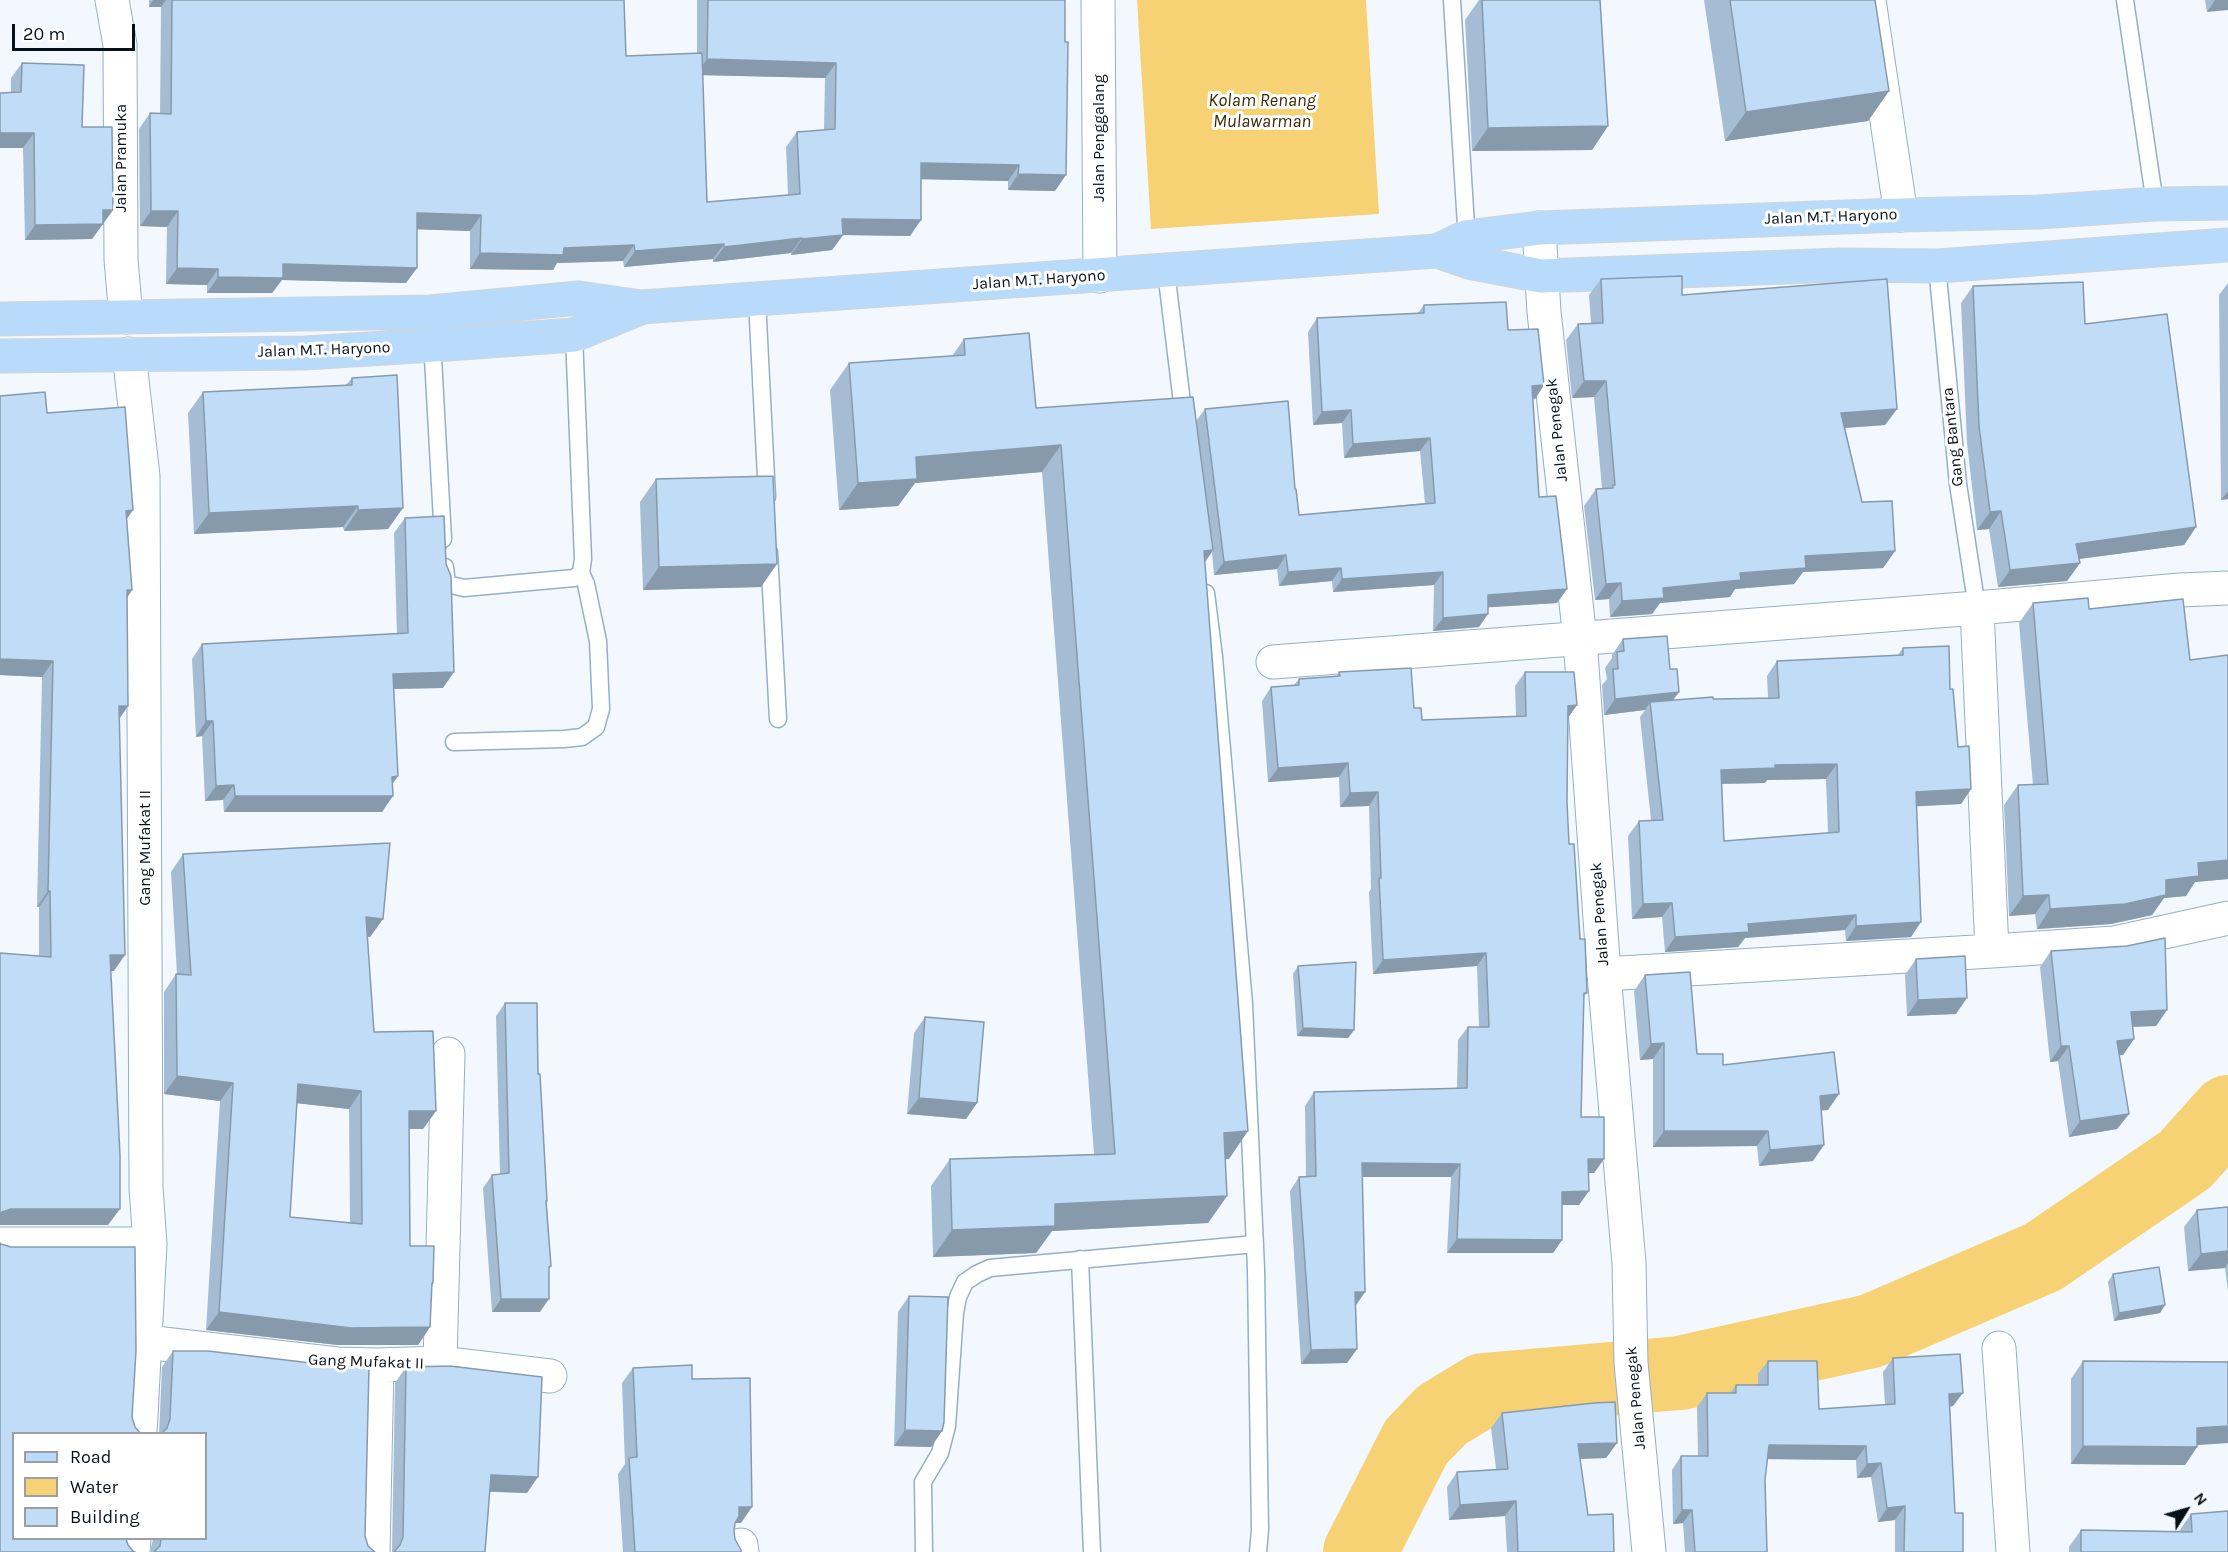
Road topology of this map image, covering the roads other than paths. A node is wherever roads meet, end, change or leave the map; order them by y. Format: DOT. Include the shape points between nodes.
graph roads {
  1 [pos="112,0"];
  2 [pos="1098,0"];
  3 [pos="1452,0"];
  4 [pos="1869,0"];
  5 [pos="1883,0"];
  6 [pos="2125,0"];
  7 [pos="2228,203"];
  8 [pos="2155,204"];
  9 [pos="1908,214"];
  10 [pos="1539,228"];
  11 [pos="2228,245"];
  12 [pos="1468,249"];
  13 [pos="1936,266"];
  14 [pos="1166,271"];
  15 [pos="1100,276"];
  16 [pos="1541,276"];
  17 [pos="757,300"];
  18 [pos="641,307"];
  19 [pos="430,312"];
  20 [pos="126,317"];
  21 [pos="0,319"];
  22 [pos="574,334"];
  23 [pos="433,345"];
  24 [pos="129,354"];
  25 [pos="0,356"];
  26 [pos="1186,435"];
  27 [pos="767,510"];
  28 [pos="768,533"];
  29 [pos="581,573"];
  30 [pos="1204,575"];
  31 [pos="2228,588"];
  32 [pos="1977,608"];
  33 [pos="1580,639"];
  34 [pos="1273,662"];
  35 [pos="778,719"];
  36 [pos="454,742"];
  37 [pos="2228,918"];
  38 [pos="1992,951"];
  39 [pos="1604,974"];
  40 [pos="448,1054"];
  41 [pos="0,1244"];
  42 [pos="150,1244"];
  43 [pos="1255,1244"];
  44 [pos="1080,1259"];
  45 [pos="146,1342"];
  46 [pos="1999,1348"];
  47 [pos="440,1363"];
  48 [pos="376,1365"];
  49 [pos="550,1376"];
  50 [pos="140,1432"];
  51 [pos="373,1552"];
  52 [pos="924,1552"];
  53 [pos="1092,1552"];
  54 [pos="1258,1552"];
  55 [pos="1649,1552"];
  56 [pos="2013,1552"];
  1 -- 20 [label="street, Jalan Pramuka" via="120,45 121,260"];
  2 -- 15 [label="street, Jalan Penggalang"];
  3 -- 12 [label="lane"];
  4 -- 9 [label="street"];
  5 -- 9 [label="lane"];
  6 -- 8 [label="lane"];
  7 -- 8 [label="main road, Jalan M.T. Haryono"];
  8 -- 9 [label="main road, Jalan M.T. Haryono" via="2039,212"];
  9 -- 10 [label="main road, Jalan M.T. Haryono"];
  10 -- 12 [label="main road, Jalan M.T. Haryono"];
  10 -- 16 [label="street, Jalan Penegak"];
  11 -- 13 [label="main road, Jalan M.T. Haryono"];
  12 -- 14 [label="main road, Jalan M.T. Haryono"];
  12 -- 16 [label="main road, Jalan M.T. Haryono"];
  13 -- 16 [label="main road, Jalan M.T. Haryono" via="1841,265"];
  13 -- 32 [label="lane, Gang Bantara" via="1958,484"];
  14 -- 15 [label="main road, Jalan M.T. Haryono"];
  14 -- 26 [label="lane"];
  15 -- 17 [label="main road, Jalan M.T. Haryono"];
  16 -- 33 [label="street, Jalan Penegak"];
  17 -- 18 [label="main road, Jalan M.T. Haryono"];
  17 -- 27 [label="lane"];
  18 -- 19 [label="main road, Jalan M.T. Haryono" via="579,298"];
  18 -- 22 [label="main road, Jalan M.T. Haryono"];
  19 -- 20 [label="main road, Jalan M.T. Haryono"];
  19 -- 23 [label="lane"];
  20 -- 21 [label="main road, Jalan M.T. Haryono"];
  22 -- 23 [label="main road, Jalan M.T. Haryono"];
  22 -- 29 [label="lane"];
  23 -- 24 [label="main road, Jalan M.T. Haryono" via="305,353"];
  23 -- 29 [label="lane" via="447,584 464,588 574,578"];
  24 -- 25 [label="main road, Jalan M.T. Haryono"];
  24 -- 42 [label="street, Gang Mufakat II" via="143,476 146,1176"];
  28 -- 35 [label="lane"];
  29 -- 36 [label="lane" via="598,641 601,709 596,727 587,735 564,739"];
  30 -- 43 [label="lane" via="1244,1004"];
  31 -- 32 [label="street"];
  32 -- 33 [label="street"];
  32 -- 38 [label="street"];
  33 -- 34 [label="street"];
  33 -- 39 [label="street, Jalan Penegak"];
  37 -- 38 [label="street" via="2114,943"];
  38 -- 39 [label="street"];
  39 -- 55 [label="street, Jalan Penegak" via="1629,1263 1631,1363"];
  40 -- 47 [label="street"];
  41 -- 42 [label="street"];
  42 -- 45 [label="street, Gang Mufakat II"];
  43 -- 44 [label="lane"];
  43 -- 54 [label="lane"];
  44 -- 52 [label="lane" via="990,1268 965,1282 955,1313 947,1426 940,1453 923,1482"];
  44 -- 53 [label="lane"];
  45 -- 48 [label="street, Gang Mufakat II"];
  45 -- 50 [label="street, Gang Mufakat II"];
  46 -- 56 [label="street"];
  47 -- 48 [label="street, Gang Mufakat II"];
  47 -- 49 [label="street, Gang Mufakat II"];
  48 -- 51 [label="street"];
}
